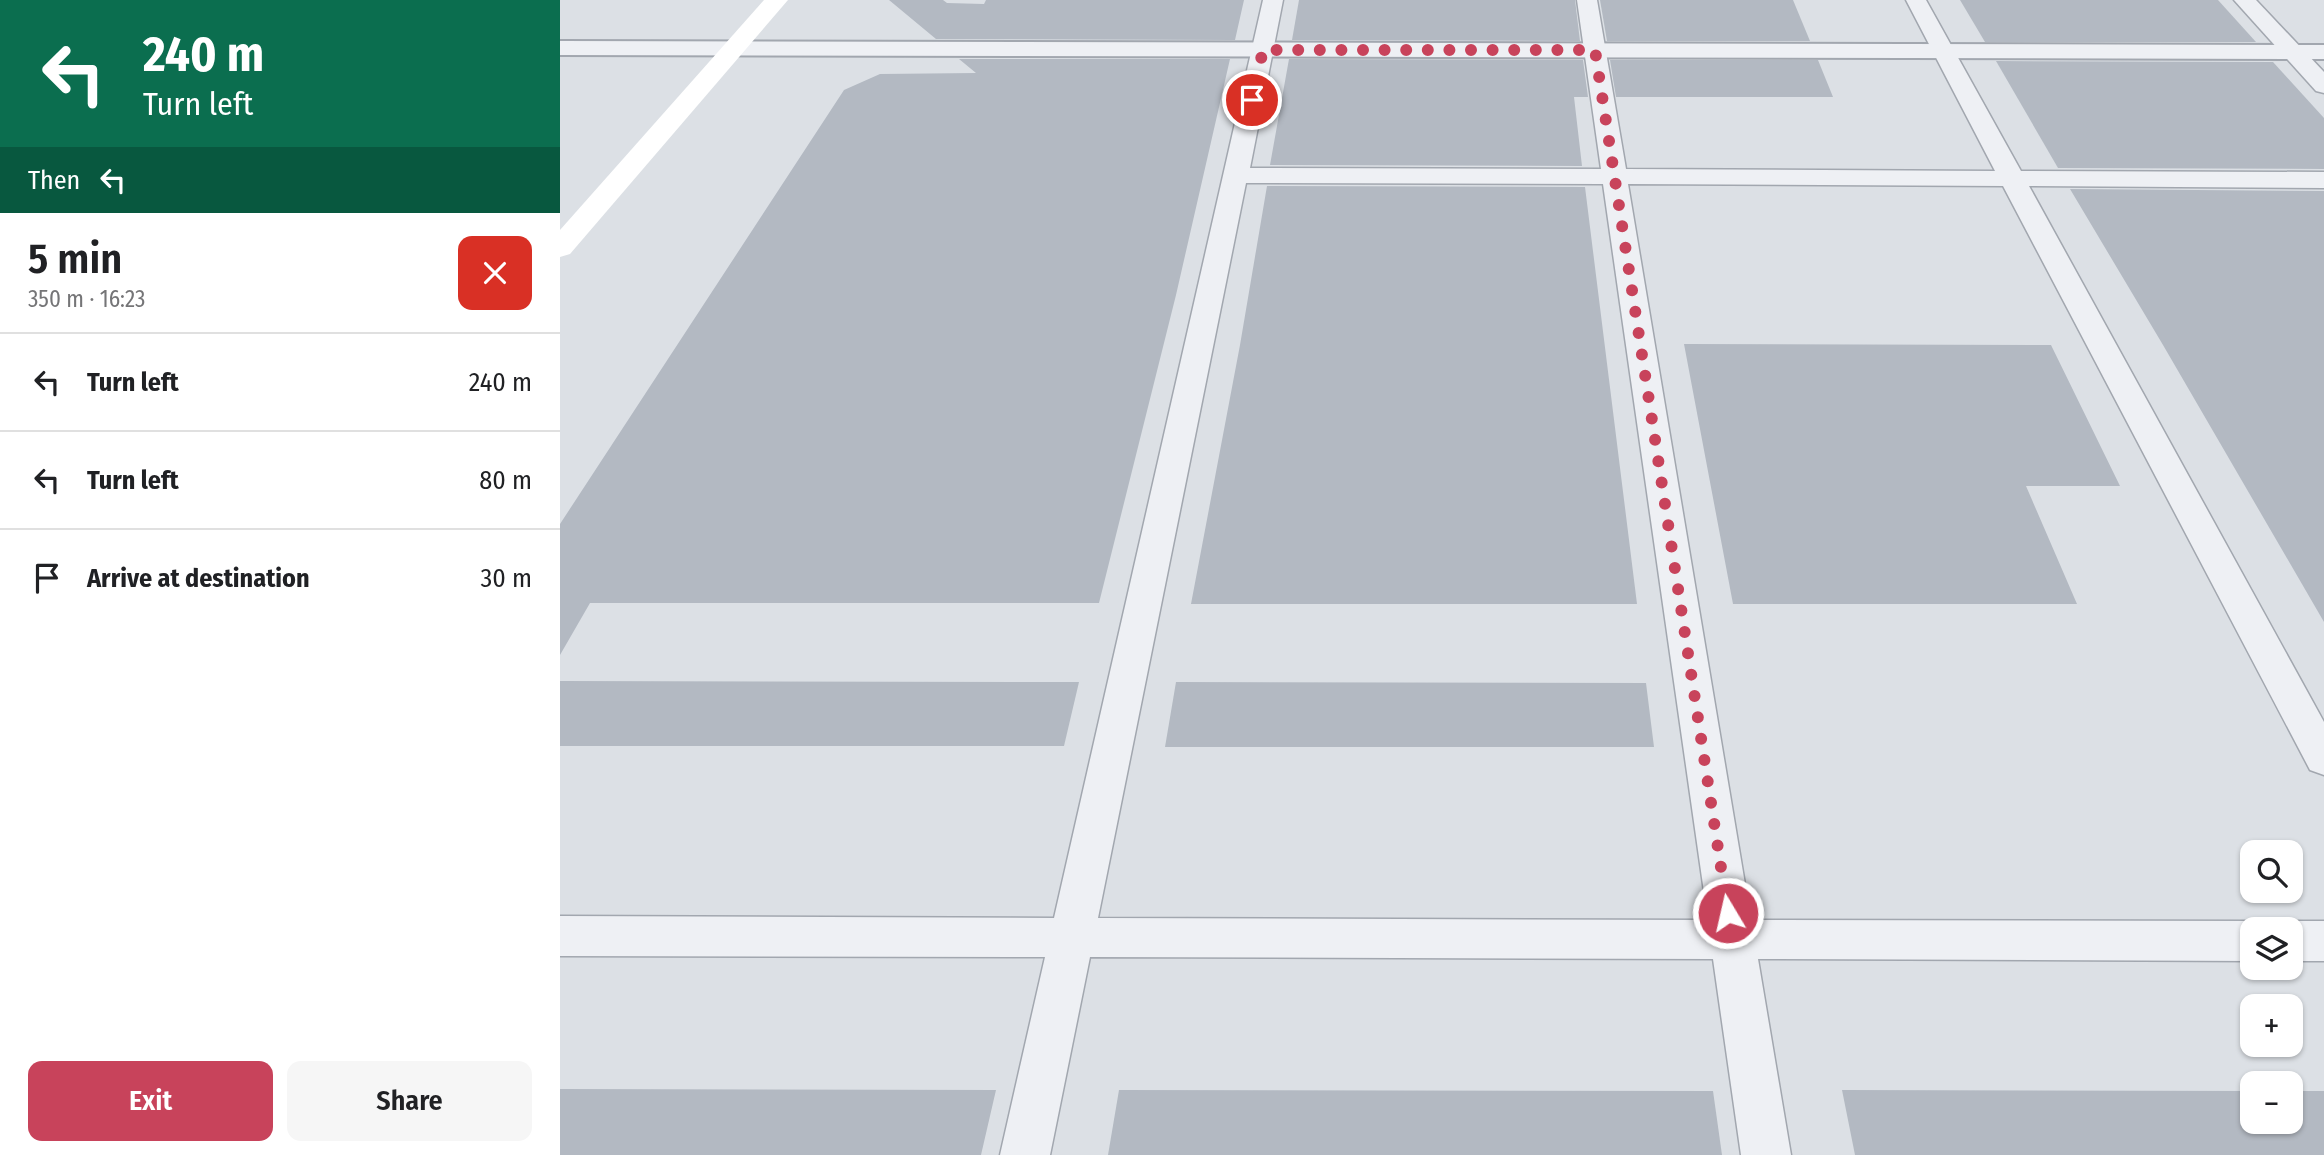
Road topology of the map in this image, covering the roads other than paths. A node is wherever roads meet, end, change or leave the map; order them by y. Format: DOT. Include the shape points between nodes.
graph roads {
  1 [pos="776,0"];
  2 [pos="1273,0"];
  3 [pos="1587,0"];
  4 [pos="1916,0"];
  5 [pos="2244,0"];
  6 [pos="560,48"];
  7 [pos="733,48"];
  8 [pos="1263,50"];
  9 [pos="1595,50"];
  10 [pos="1944,51"];
  11 [pos="2293,52"];
  12 [pos="2324,52"];
  13 [pos="2324,86"];
  14 [pos="1236,175"];
  15 [pos="2324,180"];
  16 [pos="560,248"];
  17 [pos="2324,759"];
  18 [pos="560,936"];
  19 [pos="1072,937"];
  20 [pos="1732,940"];
  21 [pos="2240,941"];
  22 [pos="2303,941"];
  23 [pos="2324,941"];
  24 [pos="1026,1155"];
  25 [pos="1766,1155"];
  1 -- 7 [label="main road"];
  2 -- 8 [label="street"];
  3 -- 9 [label="street"];
  4 -- 10 [label="street"];
  5 -- 11 [label="street"];
  6 -- 7 [label="street"];
  7 -- 8 [label="street"];
  7 -- 16 [label="main road"];
  8 -- 9 [label="street"];
  8 -- 14 [label="street"];
  9 -- 10 [label="street"];
  9 -- 20 [label="street"];
  10 -- 11 [label="street"];
  10 -- 17 [label="street"];
  11 -- 12 [label="street"];
  11 -- 13 [label="street"];
  14 -- 15 [label="street"];
  14 -- 19 [label="street"];
  18 -- 19 [label="street"];
  19 -- 20 [label="street"];
  19 -- 24 [label="street"];
  20 -- 21 [label="street"];
  20 -- 25 [label="street"];
  22 -- 23 [label="street"];
}
